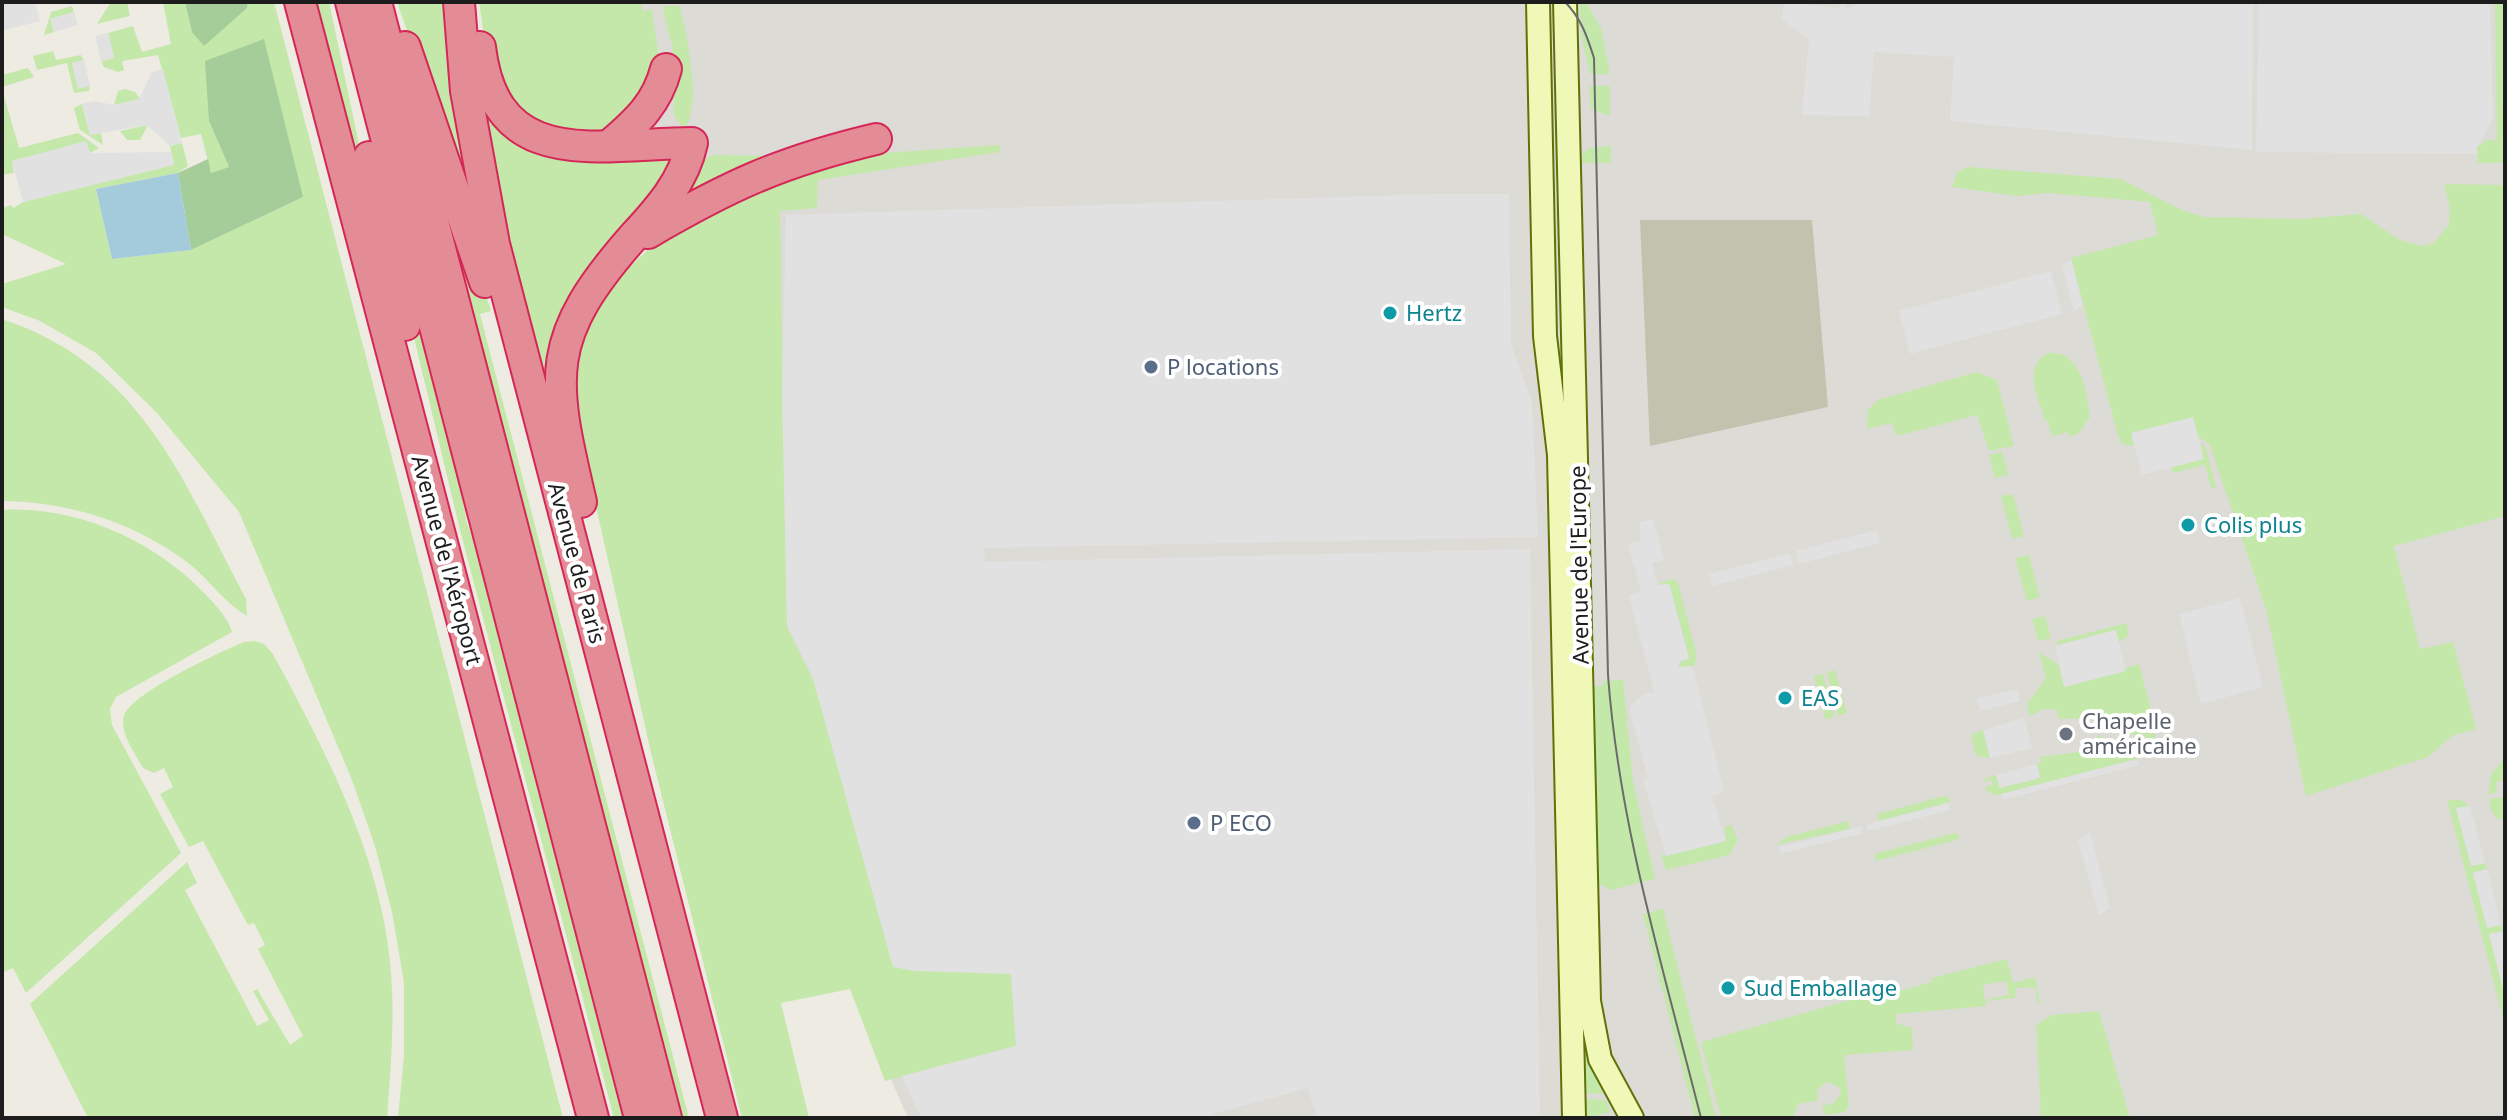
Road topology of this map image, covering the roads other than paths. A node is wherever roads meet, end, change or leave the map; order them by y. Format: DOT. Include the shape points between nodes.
graph roads {
  1 [pos="300,2"];
  2 [pos="337,2"];
  3 [pos="351,2"];
  4 [pos="376,2"];
  5 [pos="391,2"];
  6 [pos="459,2"];
  7 [pos="474,2"];
  8 [pos="1538,2"];
  9 [pos="1565,2"];
  10 [pos="666,69"];
  11 [pos="876,139"];
  12 [pos="611,144"];
  13 [pos="625,246"];
  14 [pos="582,582"];
  15 [pos="463,621"];
  16 [pos="593,1118"];
  17 [pos="640,1118"];
  18 [pos="666,1118"];
  19 [pos="722,1118"];
  20 [pos="1574,1118"];
  21 [pos="1632,1118"];
  1 -- 15 [label="highway, Avenue de l'Aéroport"];
  2 -- 15 [label="highway" via="412,360 468,585"];
  3 -- 17 [label="highway"];
  4 -- 18 [label="highway"];
  5 -- 14 [label="highway" via="482,269 557,545"];
  6 -- 14 [label="highway, Avenue de Paris" via="466,91 494,244"];
  7 -- 12 [label="highway" via="484,78 503,115 545,140 572,146"];
  8 -- 20 [label="street, Avenue de l'Europe" via="1545,336 1559,455"];
  9 -- 21 [label="street, Avenue de l'Europe" via="1589,1001 1600,1059"];
  10 -- 12 [label="highway" via="648,109"];
  11 -- 13 [label="highway" via="810,154 736,183"];
  12 -- 13 [label="highway" via="692,143 676,184"];
  13 -- 14 [label="highway" via="580,307 560,363 562,413 591,549"];
  14 -- 19 [label="highway, Avenue de Paris"];
  15 -- 16 [label="highway, Avenue de l'Aéroport"];
}
